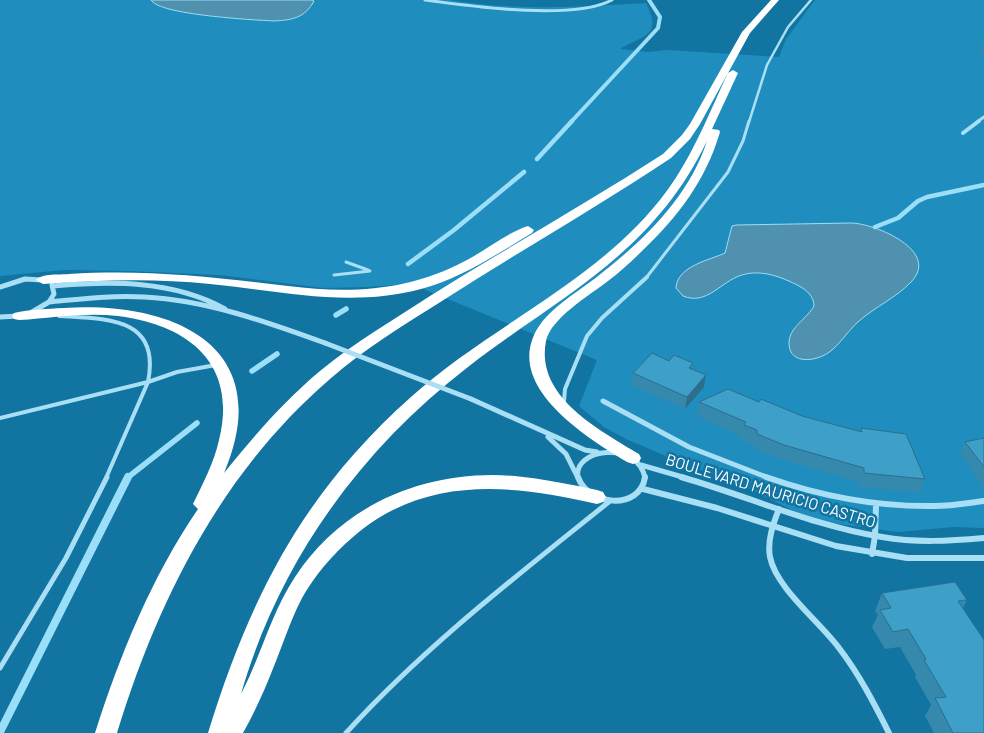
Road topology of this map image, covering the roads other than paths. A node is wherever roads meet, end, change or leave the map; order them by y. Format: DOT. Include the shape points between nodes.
graph roads {
  1 [pos="424,0"];
  2 [pos="612,0"];
  3 [pos="775,0"];
  4 [pos="785,0"];
  5 [pos="811,0"];
  6 [pos="713,104"];
  7 [pos="984,117"];
  8 [pos="963,133"];
  9 [pos="346,262"];
  10 [pos="334,274"];
  11 [pos="48,283"];
  12 [pos="1,285"];
  13 [pos="47,308"];
  14 [pos="232,313"];
  15 [pos="19,316"];
  16 [pos="0,317"];
  17 [pos="220,365"];
  18 [pos="148,382"];
  19 [pos="603,401"];
  20 [pos="565,411"];
  21 [pos="0,418"];
  22 [pos="540,430"];
  23 [pos="598,453"];
  24 [pos="637,462"];
  25 [pos="580,482"];
  26 [pos="643,489"];
  27 [pos="603,499"];
  28 [pos="984,501"];
  29 [pos="876,505"];
  30 [pos="779,509"];
  31 [pos="772,527"];
  32 [pos="876,536"];
  33 [pos="984,538"];
  34 [pos="182,548"];
  35 [pos="872,554"];
  36 [pos="984,558"];
  37 [pos="0,668"];
  38 [pos="106,733"];
  39 [pos="219,733"];
  40 [pos="232,733"];
  41 [pos="346,733"];
  42 [pos="889,733"];
  1 -- 2 [label="street" via="549,10 589,8"];
  3 -- 6 [label="highway" via="746,32 728,62"];
  4 -- 6 [label="highway" via="749,43"];
  5 -- 20 [label="lane" via="788,26 767,65 743,141 728,172 658,265 587,336 565,389"];
  6 -- 11 [label="highway" via="646,159 468,265 418,286 380,293 328,295 172,277 115,276"];
  6 -- 20 [label="highway" via="716,130 709,152 678,204 639,247 552,321 540,336 538,355 541,372 551,394"];
  6 -- 34 [label="highway" via="667,156 454,287 329,371 267,432 226,480"];
  6 -- 39 [label="highway" via="690,166 641,229 590,274 413,403 354,463 304,530 275,582 244,652"];
  7 -- 8 [label="street"];
  9 -- 10 [label="lane" via="370,271"];
  11 -- 12 [label="street" via="25,279"];
  11 -- 13 [label="street" via="54,294"];
  11 -- 14 [label="street" via="152,286 198,296"];
  13 -- 14 [label="street" via="104,298 159,298"];
  13 -- 15 [label="highway"];
  13 -- 17 [label="highway" via="109,312 155,321 180,330 202,344"];
  13 -- 18 [label="lane" via="125,325 137,332 150,348"];
  14 -- 22 [label="street, bridge" via="325,343 471,399"];
  15 -- 16 [label="street"];
  17 -- 18 [label="lane" via="177,372"];
  17 -- 34 [label="highway" via="231,394 228,433 220,461"];
  18 -- 21 [label="lane"];
  18 -- 37 [label="lane" via="100,492 66,558"];
  19 -- 29 [label="street" via="648,427 728,463 821,494"];
  20 -- 24 [label="highway"];
  22 -- 23 [label="street"];
  22 -- 25 [label="street" via="566,454"];
  23 -- 24 [label="street" via="616,452"];
  23 -- 25 [label="street" via="581,464"];
  24 -- 26 [label="street" via="645,474"];
  24 -- 30 [label="street, BOULEVARD MAURICIO CASTRO"];
  25 -- 27 [label="street" via="586,491"];
  26 -- 27 [label="street" via="622,501"];
  26 -- 31 [label="street, BOULEVARD MAURICIO CASTRO" via="717,508"];
  27 -- 40 [label="highway" via="540,485 468,482 408,496 356,521 322,553 301,583 256,687"];
  27 -- 41 [label="lane" via="373,701"];
  28 -- 29 [label="street" via="946,506"];
  29 -- 32 [label="street"];
  30 -- 31 [label="street"];
  30 -- 32 [label="street, BOULEVARD MAURICIO CASTRO"];
  31 -- 35 [label="street, BOULEVARD MAURICIO CASTRO"];
  31 -- 42 [label="street" via="769,553 773,566 850,662"];
  32 -- 33 [label="street, BOULEVARD MAURICIO CASTRO" via="941,541"];
  32 -- 35 [label="street"];
  34 -- 38 [label="highway" via="131,657"];
  35 -- 36 [label="street, BOULEVARD MAURICIO CASTRO" via="907,558"];
}
